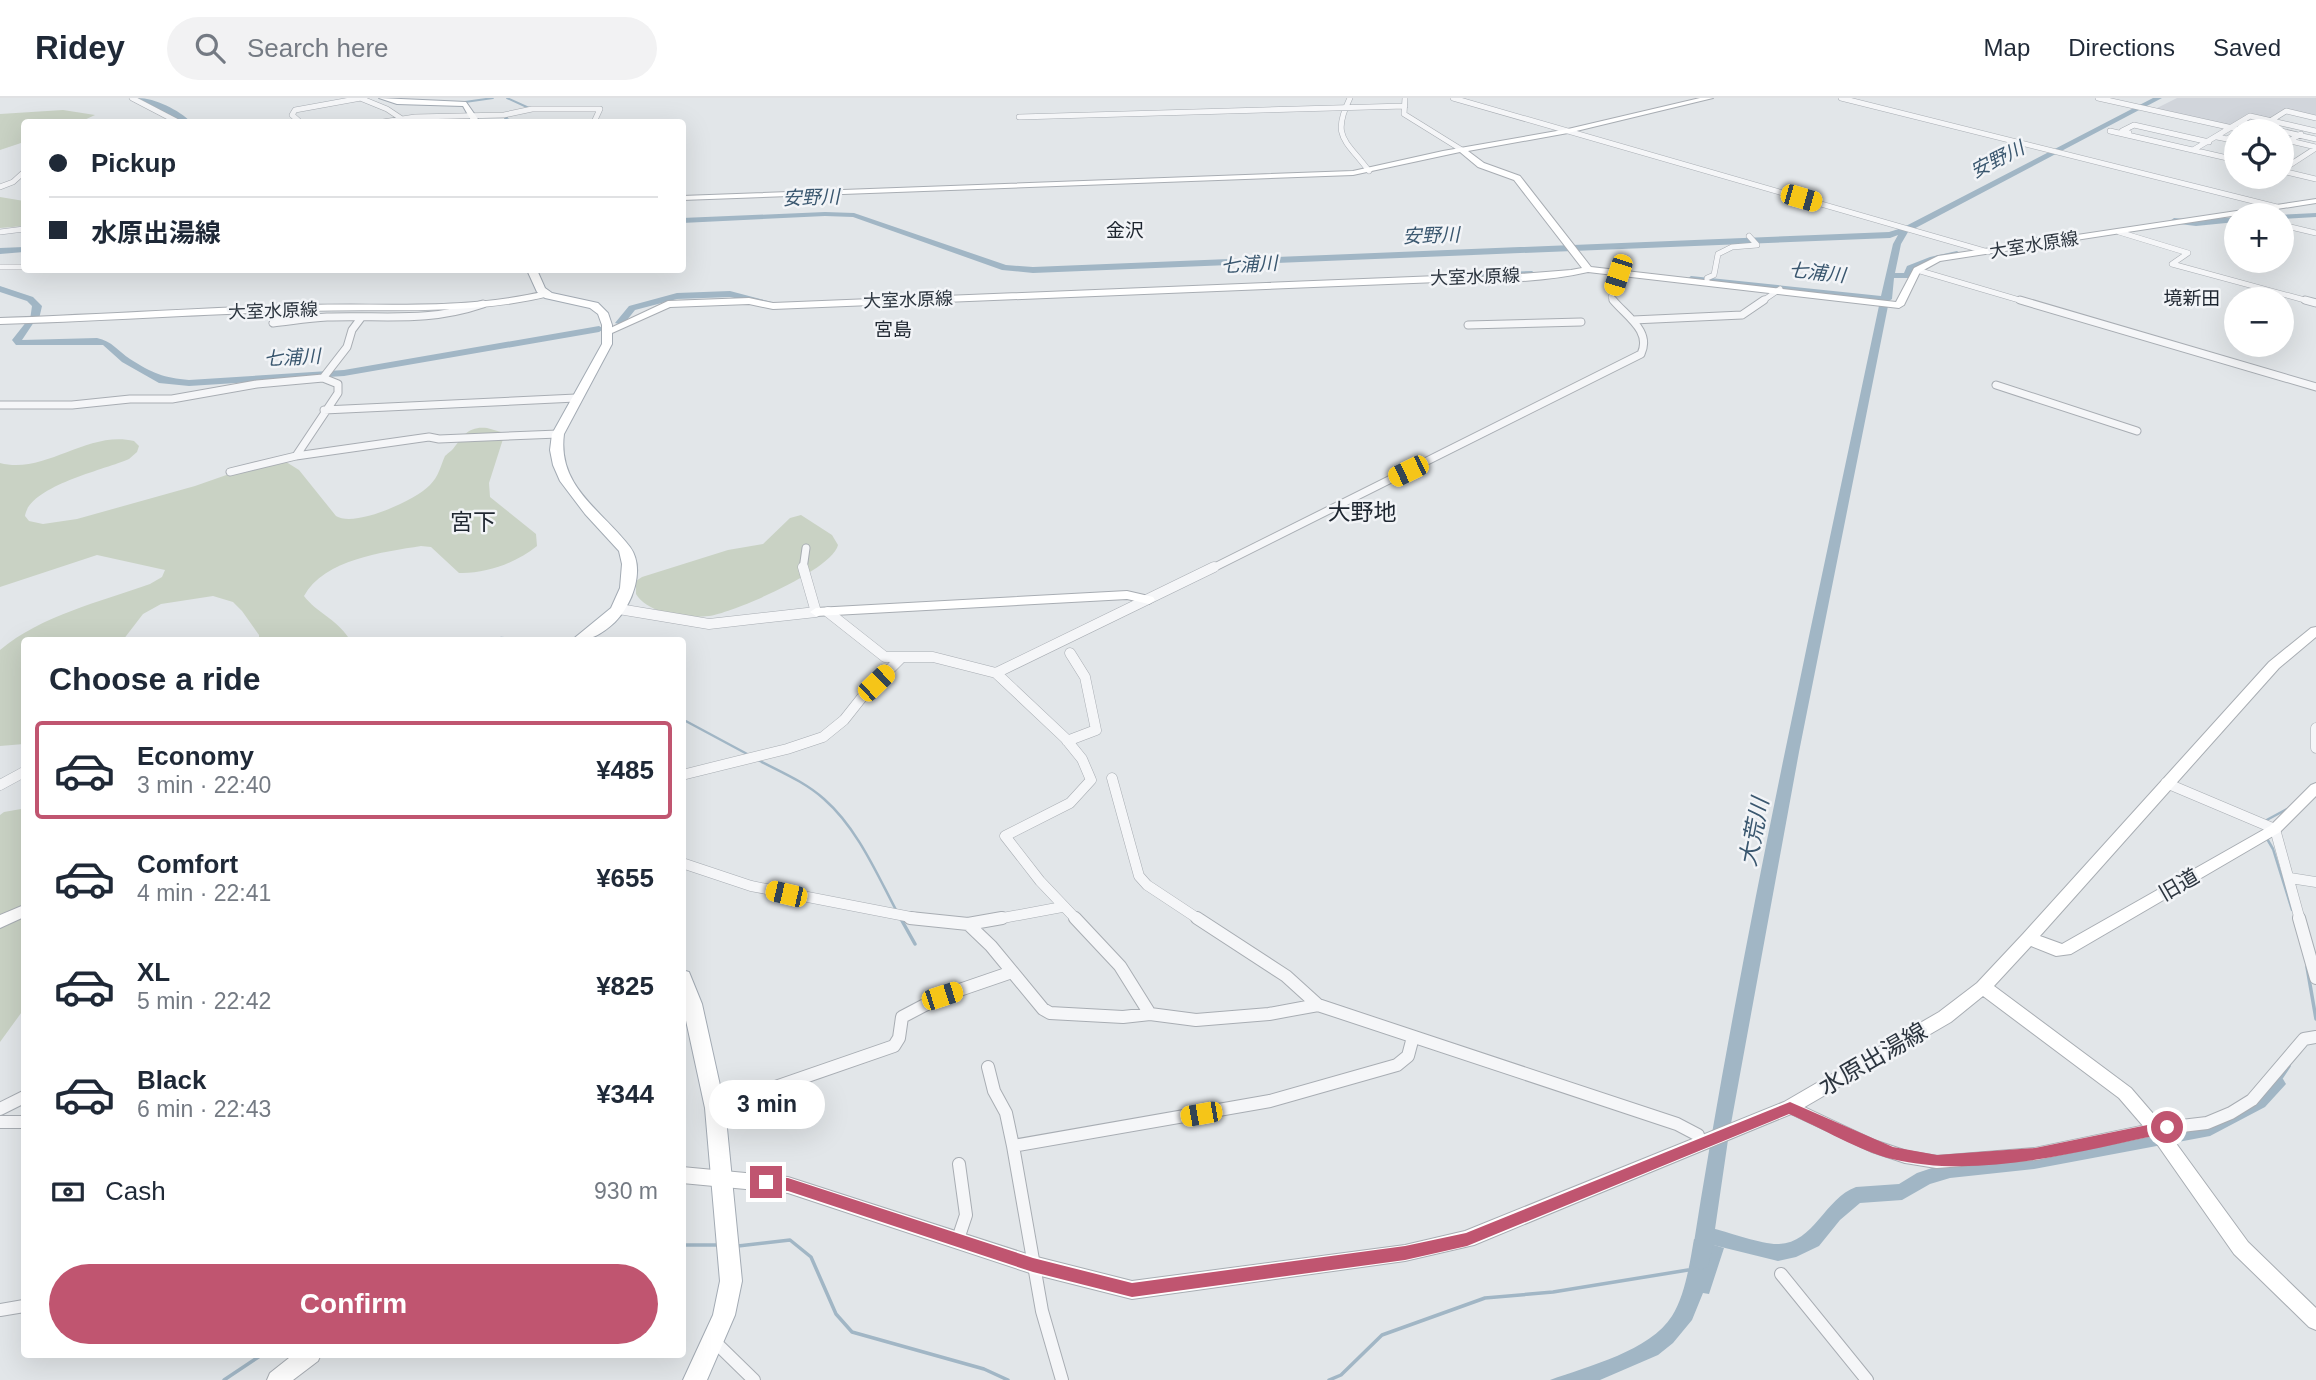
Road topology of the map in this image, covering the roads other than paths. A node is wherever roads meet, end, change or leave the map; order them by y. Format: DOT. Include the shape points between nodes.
graph roads {
  1 [pos="132,98"];
  2 [pos="361,98"];
  3 [pos="383,98"];
  4 [pos="1350,98"];
  5 [pos="1405,98"];
  6 [pos="1453,98"];
  7 [pos="1709,98"];
  8 [pos="1841,98"];
  9 [pos="2098,98"];
  10 [pos="2143,98"];
  11 [pos="2131,105"];
  12 [pos="1405,106"];
  13 [pos="1347,107"];
  14 [pos="2278,116"];
  15 [pos="1019,117"];
  16 [pos="2316,118"];
  17 [pos="174,119"];
  18 [pos="296,119"];
  19 [pos="402,119"];
  20 [pos="474,119"];
  21 [pos="595,119"];
  22 [pos="2273,119"];
  23 [pos="2316,124"];
  24 [pos="2224,126"];
  25 [pos="2294,126"];
  26 [pos="2308,129"];
  27 [pos="2158,130"];
  28 [pos="1568,131"];
  29 [pos="2110,131"];
  30 [pos="2316,131"];
  31 [pos="2224,133"];
  32 [pos="2294,134"];
  33 [pos="2299,135"];
  34 [pos="2183,136"];
  35 [pos="2217,137"];
  36 [pos="2294,137"];
  37 [pos="2143,138"];
  38 [pos="2224,138"];
  39 [pos="2316,139"];
  40 [pos="2156,142"];
  41 [pos="2208,142"];
  42 [pos="2294,142"];
  43 [pos="2168,144"];
  44 [pos="2316,148"];
  45 [pos="1462,150"];
  46 [pos="2193,150"];
  47 [pos="2224,158"];
  48 [pos="2294,163"];
  49 [pos="1369,171"];
  50 [pos="2316,173"];
  51 [pos="2294,174"];
  52 [pos="21,175"];
  53 [pos="2313,178"];
  54 [pos="0,187"];
  55 [pos="686,198"];
  56 [pos="2316,201"];
  57 [pos="2261,203"];
  58 [pos="2294,204"];
  59 [pos="2224,217"];
  60 [pos="2294,228"];
  61 [pos="21,229"];
  62 [pos="0,232"];
  63 [pos="2119,232"];
  64 [pos="2316,233"];
  65 [pos="1750,237"];
  66 [pos="1985,251"];
  67 [pos="21,267"];
  68 [pos="0,268"];
  69 [pos="1588,269"];
  70 [pos="1917,270"];
  71 [pos="534,273"];
  72 [pos="1620,273"];
  73 [pos="1707,282"];
  74 [pos="1780,289"];
  75 [pos="546,294"];
  76 [pos="2316,303"];
  77 [pos="483,304"];
  78 [pos="282,309"];
  79 [pos="361,318"];
  80 [pos="1633,320"];
  81 [pos="0,321"];
  82 [pos="1581,322"];
  83 [pos="1468,325"];
  84 [pos="610,331"];
  85 [pos="325,376"];
  86 [pos="1996,385"];
  87 [pos="2316,387"];
  88 [pos="576,398"];
  89 [pos="0,405"];
  90 [pos="324,410"];
  91 [pos="2137,431"];
  92 [pos="558,434"];
  93 [pos="296,456"];
  94 [pos="230,472"];
  95 [pos="806,548"];
  96 [pos="1149,600"];
  97 [pos="619,609"];
  98 [pos="822,612"];
  99 [pos="2316,631"];
  100 [pos="583,637"];
  101 [pos="1070,653"];
  102 [pos="901,658"];
  103 [pos="996,673"];
  104 [pos="2316,727"];
  105 [pos="1068,741"];
  106 [pos="2316,748"];
  107 [pos="21,774"];
  108 [pos="686,774"];
  109 [pos="1112,778"];
  110 [pos="2166,783"];
  111 [pos="0,785"];
  112 [pos="2316,788"];
  113 [pos="2274,829"];
  114 [pos="686,864"];
  115 [pos="2290,878"];
  116 [pos="2316,882"];
  117 [pos="1062,907"];
  118 [pos="21,912"];
  119 [pos="0,922"];
  120 [pos="968,924"];
  121 [pos="2029,938"];
  122 [pos="1012,972"];
  123 [pos="2316,978"];
  124 [pos="686,987"];
  125 [pos="1983,987"];
  126 [pos="1318,1005"];
  127 [pos="1150,1014"];
  128 [pos="1413,1037"];
  129 [pos="2316,1037"];
  130 [pos="988,1067"];
  131 [pos="21,1098"];
  132 [pos="1790,1107"];
  133 [pos="715,1108"];
  134 [pos="0,1109"];
  135 [pos="0,1122"];
  136 [pos="21,1122"];
  137 [pos="2160,1135"];
  138 [pos="1704,1141"];
  139 [pos="1013,1146"];
  140 [pos="959,1164"];
  141 [pos="686,1175"];
  142 [pos="721,1177"];
  143 [pos="958,1239"];
  144 [pos="1033,1265"];
  145 [pos="1781,1274"];
  146 [pos="21,1306"];
  147 [pos="0,1310"];
  148 [pos="2316,1321"];
  149 [pos="713,1340"];
  150 [pos="306,1358"];
  151 [pos="277,1380"];
  152 [pos="695,1380"];
  153 [pos="754,1380"];
  154 [pos="1062,1380"];
  155 [pos="1867,1380"];
  1 -- 17 [label="street"];
  2 -- 18 [label="street" via="295,110"];
  2 -- 19 [label="street"];
  3 -- 20 [label="main road" via="466,104"];
  4 -- 13 [label="street"];
  5 -- 12 [label="street"];
  6 -- 28 [label="street"];
  7 -- 28 [label="main road"];
  8 -- 57 [label="street"];
  9 -- 11 [label="street"];
  10 -- 11 [label="street"];
  11 -- 24 [label="street"];
  12 -- 13 [label="street"];
  12 -- 45 [label="street" via="1403,112 1410,119"];
  13 -- 15 [label="street"];
  13 -- 49 [label="street" via="1340,119 1340,132"];
  14 -- 16 [label="street" via="2286,111"];
  14 -- 22 [label="street"];
  14 -- 23 [label="street"];
  19 -- 20 [label="street"];
  20 -- 21 [label="street" via="532,109 600,109"];
  23 -- 26 [label="street"];
  25 -- 26 [label="street"];
  26 -- 30 [label="street"];
  26 -- 33 [label="street"];
  27 -- 34 [label="street"];
  27 -- 37 [label="street"];
  27 -- 37 [label="street" via="2134,125 2122,131"];
  28 -- 45 [label="main road"];
  28 -- 66 [label="street"];
  29 -- 40 [label="street"];
  31 -- 35 [label="street"];
  32 -- 33 [label="street"];
  33 -- 36 [label="street"];
  33 -- 39 [label="street"];
  34 -- 41 [label="street"];
  34 -- 43 [label="street"];
  35 -- 38 [label="street"];
  35 -- 41 [label="street"];
  37 -- 40 [label="street"];
  40 -- 43 [label="street"];
  41 -- 46 [label="street"];
  42 -- 44 [label="street"];
  43 -- 46 [label="street"];
  44 -- 48 [label="street"];
  45 -- 49 [label="main road"];
  45 -- 69 [label="main road" via="1481,165 1517,178"];
  46 -- 47 [label="street"];
  49 -- 55 [label="main road"];
  50 -- 53 [label="street"];
  51 -- 53 [label="street"];
  52 -- 54 [label="street"];
  56 -- 58 [label="main road, 大室水原線"];
  59 -- 63 [label="main road, 大室水原線"];
  60 -- 64 [label="street"];
  61 -- 62 [label="street"];
  63 -- 66 [label="main road, 大室水原線"];
  63 -- 76 [label="street" via="2188,253 2172,264"];
  65 -- 73 [label="street" via="1756,244 1718,254 1714,275"];
  66 -- 70 [label="main road, 大室水原線" via="1938,259"];
  67 -- 68 [label="street"];
  69 -- 72 [label="main road, 大室水原線"];
  69 -- 84 [label="main road, 大室水原線" via="1472,281 1371,281 773,306 749,301 667,304"];
  70 -- 74 [label="main road, 大室水原線" via="1903,301 1895,304"];
  70 -- 87 [label="street"];
  71 -- 75 [label="main road"];
  72 -- 73 [label="main road, 大室水原線"];
  72 -- 80 [label="street" via="1611,297"];
  73 -- 74 [label="main road, 大室水原線"];
  74 -- 80 [label="street" via="1745,314"];
  75 -- 77 [label="main road, 大室水原線"];
  75 -- 84 [label="main road" via="596,307"];
  77 -- 78 [label="main road, 大室水原線"];
  77 -- 79 [label="street" via="457,313"];
  78 -- 79 [label="street" via="273,323"];
  78 -- 81 [label="main road, 大室水原線"];
  79 -- 85 [label="street"];
  80 -- 96 [label="street" via="1647,345 1635,358"];
  82 -- 83 [label="street"];
  84 -- 88 [label="main road"];
  85 -- 89 [label="street" via="182,398"];
  85 -- 90 [label="street" via="340,388"];
  86 -- 91 [label="street"];
  88 -- 90 [label="street"];
  88 -- 92 [label="main road"];
  90 -- 93 [label="street"];
  92 -- 93 [label="street" via="429,437"];
  92 -- 97 [label="main road" via="557,463 565,480 629,558 627,587"];
  93 -- 94 [label="street"];
  95 -- 98 [label="street" via="803,570"];
  96 -- 98 [label="main road" via="1127,595"];
  96 -- 103 [label="street"];
  97 -- 98 [label="street" via="709,624"];
  97 -- 100 [label="main road"];
  98 -- 102 [label="street" via="885,657"];
  99 -- 110 [label="main road, 水原出湯線" via="2279,659"];
  101 -- 105 [label="street" via="1085,677 1096,730"];
  102 -- 103 [label="street" via="933,657"];
  102 -- 108 [label="street" via="823,737"];
  103 -- 105 [label="street"];
  104 -- 106 [label="street"];
  105 -- 117 [label="street" via="1091,780 1070,803 1005,836"];
  107 -- 111 [label="street"];
  109 -- 126 [label="street" via="1139,876 1286,976"];
  110 -- 113 [label="street"];
  110 -- 121 [label="main road, 水原出湯線"];
  112 -- 113 [label="main road, 旧道"];
  113 -- 115 [label="street"];
  113 -- 121 [label="main road, 旧道" via="2065,950"];
  114 -- 120 [label="street" via="751,886 898,916"];
  115 -- 116 [label="street"];
  115 -- 123 [label="street"];
  117 -- 120 [label="street"];
  117 -- 127 [label="street" via="1119,967"];
  118 -- 119 [label="main road"];
  120 -- 122 [label="street"];
  121 -- 125 [label="main road, 水原出湯線"];
  122 -- 127 [label="street" via="1050,1013"];
  122 -- 133 [label="street" via="942,996 902,1017 894,1046"];
  124 -- 133 [label="main road"];
  125 -- 132 [label="main road, 水原出湯線" via="1945,1017"];
  125 -- 137 [label="main road" via="2125,1093"];
  126 -- 127 [label="street" via="1217,1019"];
  126 -- 128 [label="street"];
  128 -- 138 [label="street" via="1677,1124"];
  128 -- 139 [label="street" via="1408,1056 1391,1067 1306,1094"];
  129 -- 137 [label="street" via="2304,1038 2252,1100 2207,1123"];
  130 -- 139 [label="street"];
  131 -- 134 [label="street"];
  132 -- 137 [label="street" via="1891,1153 1937,1161 2035,1154"];
  132 -- 138 [label="main road, 水原出湯線"];
  133 -- 142 [label="main road"];
  135 -- 136 [label="street"];
  137 -- 148 [label="main road" via="2241,1248"];
  138 -- 144 [label="main road, 水原出湯線" via="1467,1240 1415,1251 1132,1290"];
  139 -- 144 [label="street"];
  140 -- 143 [label="street" via="966,1215"];
  141 -- 142 [label="main road, 水原出湯線"];
  142 -- 143 [label="main road, 水原出湯線" via="788,1185"];
  142 -- 149 [label="main road" via="729,1298"];
  143 -- 144 [label="main road, 水原出湯線"];
  144 -- 154 [label="street"];
  145 -- 155 [label="street"];
  146 -- 147 [label="street"];
  149 -- 152 [label="main road"];
  149 -- 153 [label="street"];
  150 -- 151 [label="main road"];
}
